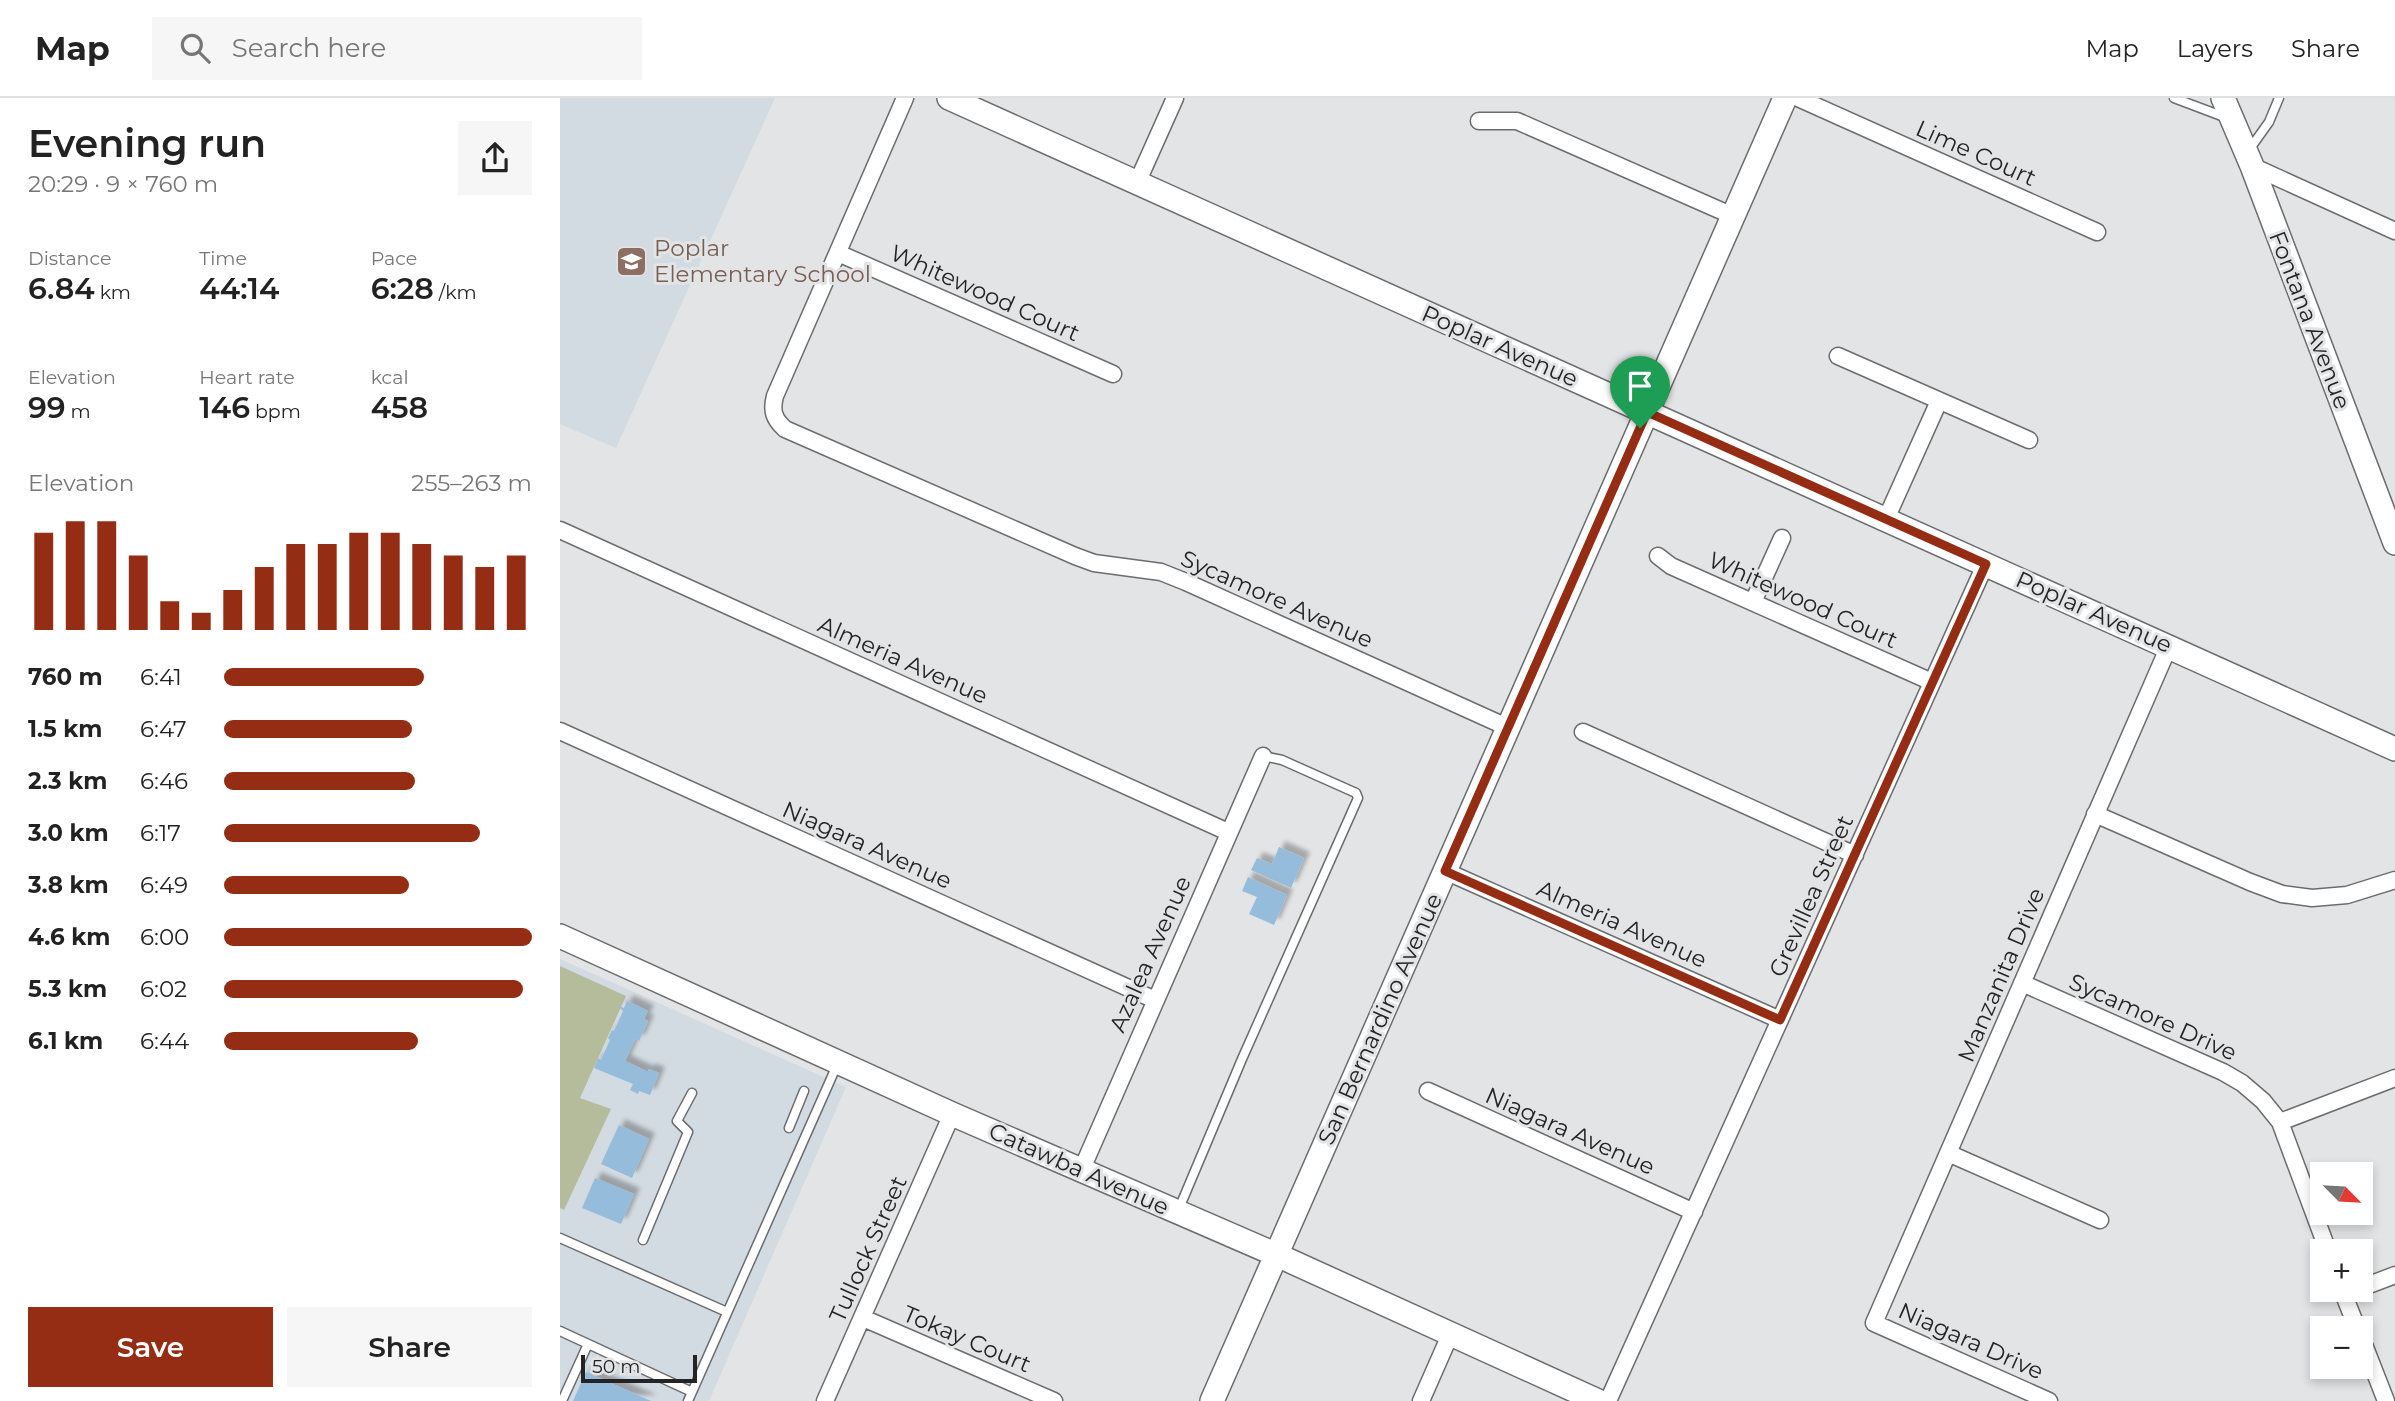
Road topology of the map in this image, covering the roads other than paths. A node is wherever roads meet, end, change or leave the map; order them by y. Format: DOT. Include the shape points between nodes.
graph roads {
  1 [pos="905,98"];
  2 [pos="949,98"];
  3 [pos="1175,98"];
  4 [pos="1785,98"];
  5 [pos="1798,98"];
  6 [pos="2174,98"];
  7 [pos="2279,98"];
  8 [pos="2227,109"];
  9 [pos="1479,121"];
  10 [pos="2249,160"];
  11 [pos="1137,183"];
  12 [pos="1733,216"];
  13 [pos="2395,231"];
  14 [pos="2097,232"];
  15 [pos="838,253"];
  16 [pos="1838,356"];
  17 [pos="1113,374"];
  18 [pos="1938,401"];
  19 [pos="1647,412"];
  20 [pos="2029,440"];
  21 [pos="1886,519"];
  22 [pos="560,530"];
  23 [pos="1783,538"];
  24 [pos="2395,543"];
  25 [pos="1658,556"];
  26 [pos="1986,564"];
  27 [pos="1753,602"];
  28 [pos="2169,646"];
  29 [pos="1932,682"];
  30 [pos="1509,728"];
  31 [pos="560,731"];
  32 [pos="1583,732"];
  33 [pos="2395,749"];
  34 [pos="1263,756"];
  35 [pos="2095,814"];
  36 [pos="1228,832"];
  37 [pos="1855,855"];
  38 [pos="1445,871"];
  39 [pos="2395,880"];
  40 [pos="560,936"];
  41 [pos="2022,983"];
  42 [pos="1155,1000"];
  43 [pos="1780,1020"];
  44 [pos="838,1062"];
  45 [pos="2395,1078"];
  46 [pos="804,1091"];
  47 [pos="1428,1091"];
  48 [pos="692,1093"];
  49 [pos="952,1114"];
  50 [pos="2280,1122"];
  51 [pos="789,1128"];
  52 [pos="1948,1153"];
  53 [pos="1081,1171"];
  54 [pos="1694,1212"];
  55 [pos="1177,1213"];
  56 [pos="2100,1220"];
  57 [pos="560,1238"];
  58 [pos="2324,1239"];
  59 [pos="643,1240"];
  60 [pos="1276,1255"];
  61 [pos="2395,1275"];
  62 [pos="2373,1283"];
  63 [pos="727,1312"];
  64 [pos="863,1318"];
  65 [pos="1874,1323"];
  66 [pos="560,1331"];
  67 [pos="1450,1335"];
  68 [pos="588,1344"];
  69 [pos="2373,1368"];
  70 [pos="692,1392"];
  71 [pos="562,1401"];
  72 [pos="688,1401"];
  73 [pos="825,1401"];
  74 [pos="1054,1401"];
  75 [pos="1212,1401"];
  76 [pos="1421,1401"];
  77 [pos="1598,1401"];
  78 [pos="1608,1401"];
  79 [pos="2049,1401"];
  80 [pos="2386,1401"];
  1 -- 15 [label="street"];
  2 -- 11 [label="street, Poplar Avenue"];
  3 -- 11 [label="street"];
  4 -- 12 [label="street, San Bernardino Avenue"];
  5 -- 14 [label="street, Lime Court"];
  6 -- 8 [label="lane"];
  7 -- 10 [label="lane"];
  8 -- 10 [label="street, Fontana Avenue"];
  9 -- 12 [label="street" via="1517,121"];
  10 -- 13 [label="street"];
  10 -- 24 [label="street, Fontana Avenue"];
  11 -- 19 [label="street, Poplar Avenue"];
  12 -- 19 [label="street, San Bernardino Avenue"];
  15 -- 17 [label="street, Whitewood Court"];
  15 -- 30 [label="street, Sycamore Avenue" via="775,397 774,415 785,429 1075,556 1161,572 1186,582"];
  16 -- 18 [label="street"];
  18 -- 20 [label="street"];
  18 -- 21 [label="street"];
  19 -- 21 [label="street, Poplar Avenue"];
  19 -- 30 [label="street, San Bernardino Avenue"];
  21 -- 26 [label="street, Poplar Avenue"];
  22 -- 36 [label="street, Almeria Avenue"];
  23 -- 27 [label="street"];
  25 -- 27 [label="street, Whitewood Court"];
  26 -- 28 [label="street, Poplar Avenue"];
  26 -- 29 [label="street, Grevillea Street"];
  27 -- 29 [label="street, Whitewood Court"];
  28 -- 33 [label="street, Poplar Avenue"];
  28 -- 35 [label="street, Manzanita Drive"];
  29 -- 37 [label="street, Grevillea Street"];
  30 -- 38 [label="street, San Bernardino Avenue"];
  31 -- 42 [label="street, Niagara Avenue"];
  32 -- 37 [label="street"];
  34 -- 36 [label="street, Azalea Avenue"];
  34 -- 55 [label="lane" via="1344,787 1358,798"];
  35 -- 39 [label="street" via="2282,894 2312,898 2347,895"];
  35 -- 41 [label="street, Manzanita Drive"];
  36 -- 42 [label="street, Azalea Avenue"];
  37 -- 43 [label="street, Grevillea Street"];
  38 -- 43 [label="street, Almeria Avenue"];
  38 -- 60 [label="street, San Bernardino Avenue"];
  40 -- 44 [label="street, Catawba Avenue"];
  41 -- 50 [label="street, Sycamore Drive" via="2223,1072 2263,1101"];
  41 -- 52 [label="street, Manzanita Drive"];
  42 -- 53 [label="street, Azalea Avenue"];
  43 -- 54 [label="street, Grevillea Street"];
  44 -- 49 [label="street, Catawba Avenue"];
  44 -- 63 [label="lane"];
  45 -- 50 [label="street"];
  46 -- 51 [label="lane"];
  47 -- 54 [label="street, Niagara Avenue"];
  48 -- 59 [label="lane" via="677,1121 688,1132"];
  49 -- 53 [label="street, Catawba Avenue"];
  49 -- 64 [label="street, Tullock Street"];
  50 -- 58 [label="street, Sycamore Drive"];
  52 -- 56 [label="street"];
  52 -- 65 [label="street, Manzanita Drive"];
  53 -- 55 [label="street, Catawba Avenue"];
  54 -- 78 [label="street, Grevillea Street"];
  55 -- 60 [label="street, Catawba Avenue"];
  57 -- 63 [label="lane"];
  60 -- 67 [label="street, Catawba Avenue"];
  60 -- 75 [label="street, San Bernardino Avenue"];
  61 -- 62 [label="street"];
  63 -- 70 [label="lane"];
  64 -- 73 [label="street, Tullock Street"];
  64 -- 74 [label="street, Tokay Court"];
  65 -- 79 [label="street, Niagara Drive"];
  66 -- 68 [label="lane"];
  67 -- 76 [label="street"];
  67 -- 77 [label="street, Catawba Avenue"];
  68 -- 70 [label="lane"];
  68 -- 71 [label="lane"];
  69 -- 80 [label="street"];
  70 -- 72 [label="lane"];
}
